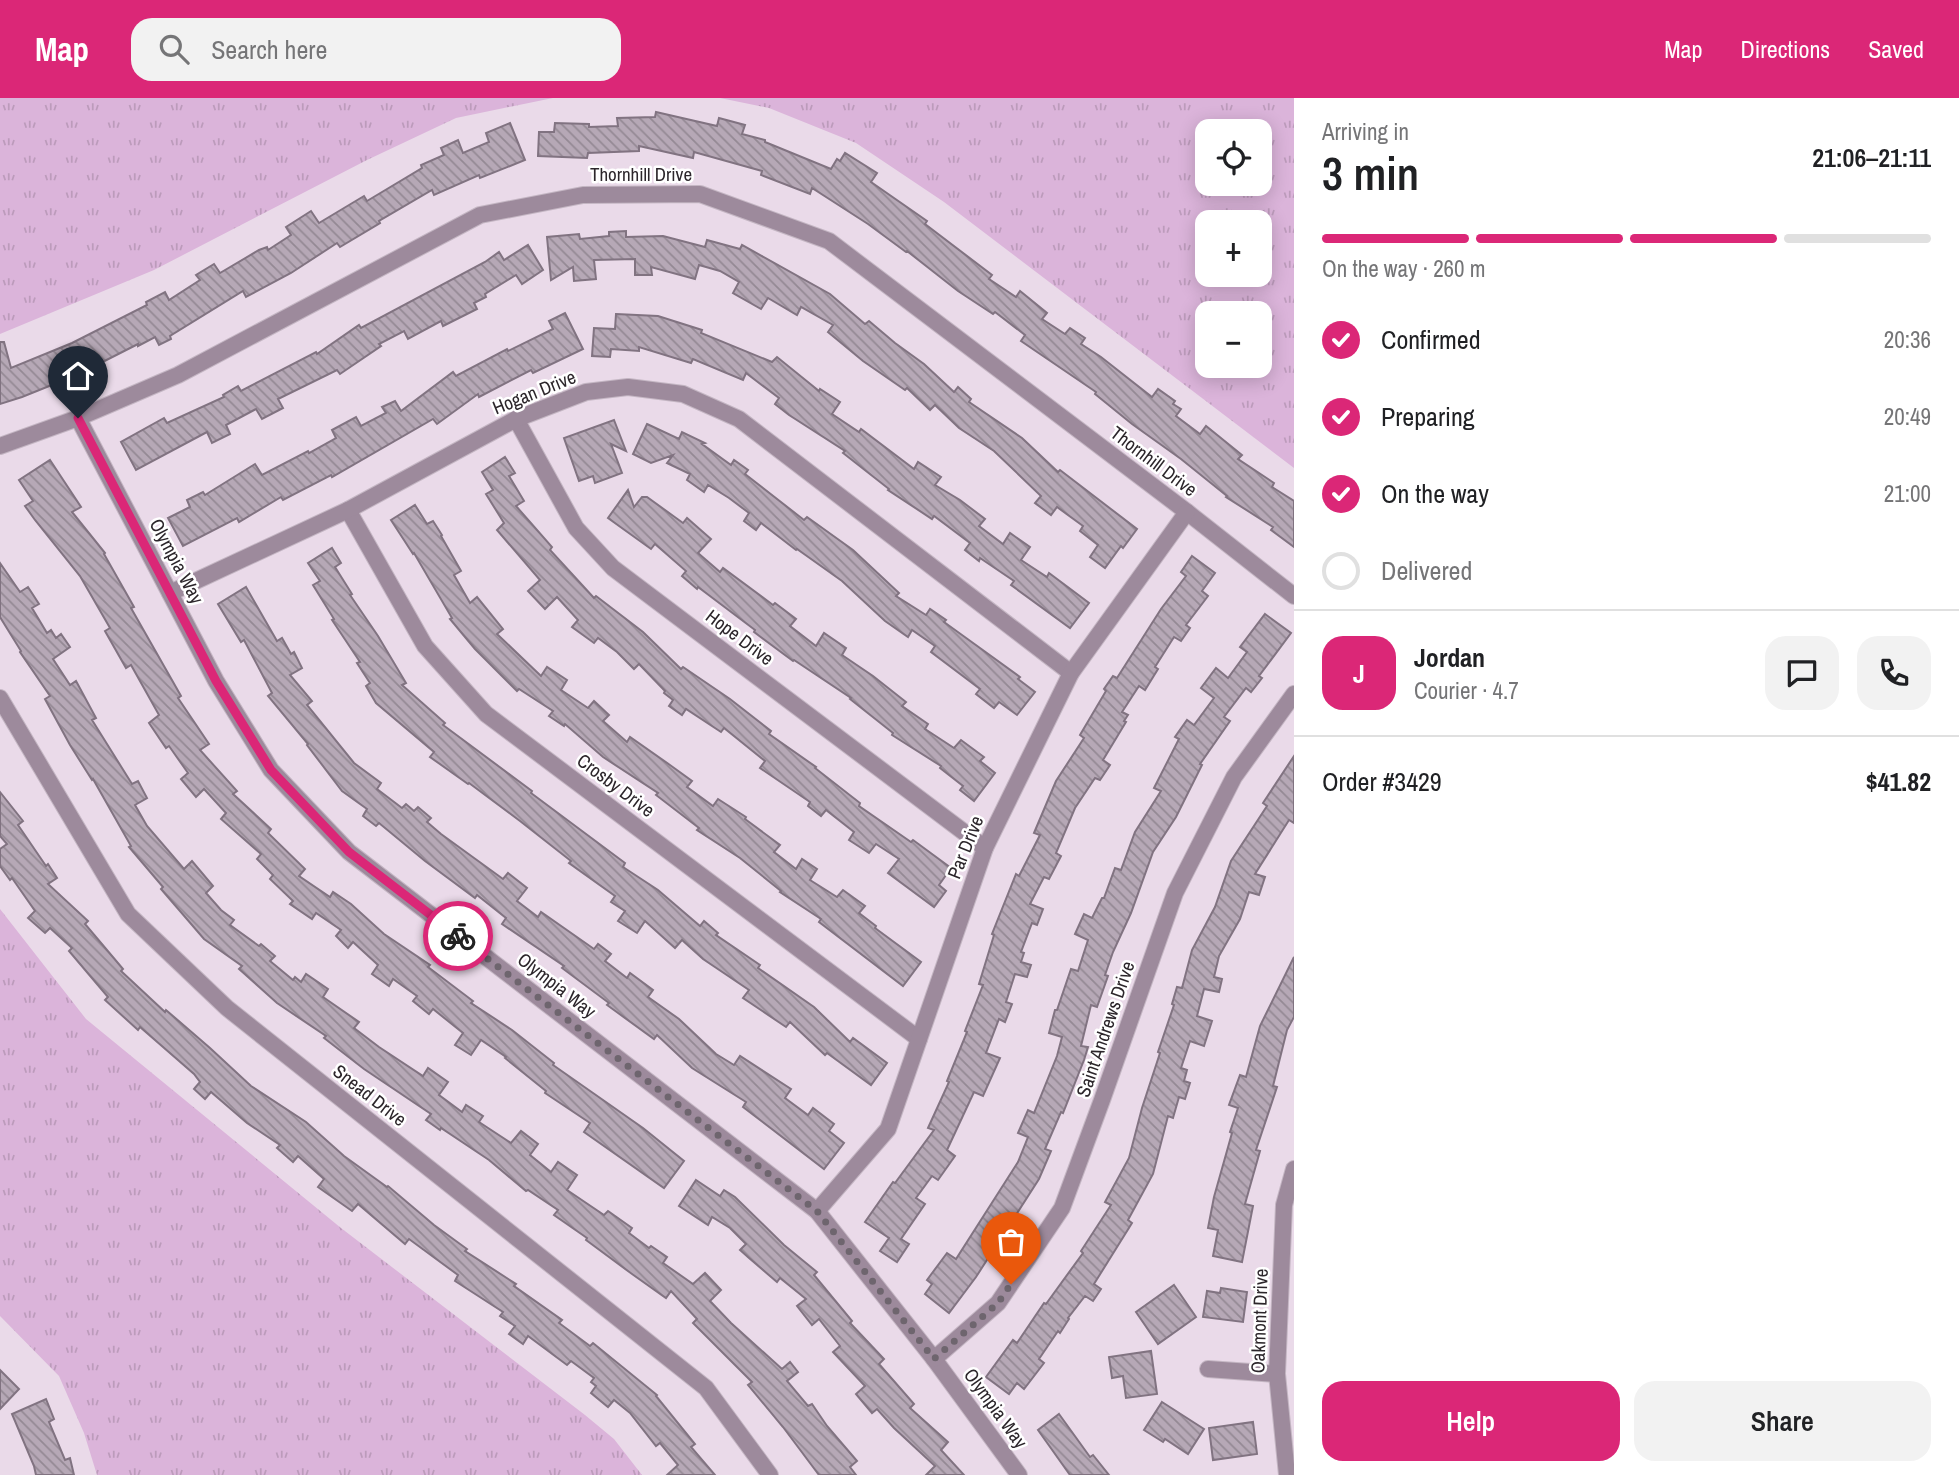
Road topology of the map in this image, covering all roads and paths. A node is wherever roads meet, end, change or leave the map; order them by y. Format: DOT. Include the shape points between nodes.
graph roads {
  1 [pos="78,418"];
  2 [pos="516,419"];
  3 [pos="0,446"];
  4 [pos="348,510"];
  5 [pos="1186,512"];
  6 [pos="170,593"];
  7 [pos="1294,596"];
  8 [pos="1072,673"];
  9 [pos="1294,694"];
  10 [pos="0,698"];
  11 [pos="985,848"];
  12 [pos="919,1039"];
  13 [pos="1294,1170"];
  14 [pos="817,1211"];
  15 [pos="934,1359"];
  16 [pos="1208,1369"];
  17 [pos="1277,1374"];
  18 [pos="771,1475"];
  19 [pos="1019,1475"];
  20 [pos="1287,1475"];
  1 -- 3 [label="street, Thornhill Drive"];
  1 -- 5 [label="street, Thornhill Drive" via="178,375 480,215 583,195 700,194 829,241"];
  1 -- 6 [label="street, Olympia Way"];
  2 -- 4 [label="street, Hogan Drive"];
  2 -- 8 [label="street, Hogan Drive" via="586,392 628,387 683,394 739,419"];
  2 -- 11 [label="street, Hope Drive" via="576,528 613,568"];
  4 -- 6 [label="street, Hogan Drive"];
  4 -- 12 [label="street, Crosby Drive" via="425,646 486,714"];
  5 -- 7 [label="street, Thornhill Drive"];
  5 -- 8 [label="street, Par Drive"];
  6 -- 14 [label="street, Olympia Way" via="216,681 271,770 349,852"];
  8 -- 11 [label="street, Par Drive"];
  9 -- 15 [label="street, Saint Andrews Drive" via="1234,777 1175,893 1062,1208 998,1303"];
  10 -- 18 [label="street, Snead Drive" via="128,914 227,1008 706,1388"];
  11 -- 12 [label="street, Par Drive"];
  12 -- 14 [label="street, Par Drive" via="888,1129"];
  13 -- 17 [label="street, Oakmont Drive" via="1284,1205"];
  14 -- 15 [label="street, Olympia Way"];
  15 -- 19 [label="street, Olympia Way"];
  16 -- 17 [label="street"];
  17 -- 20 [label="street, Oakmont Drive"];
}
